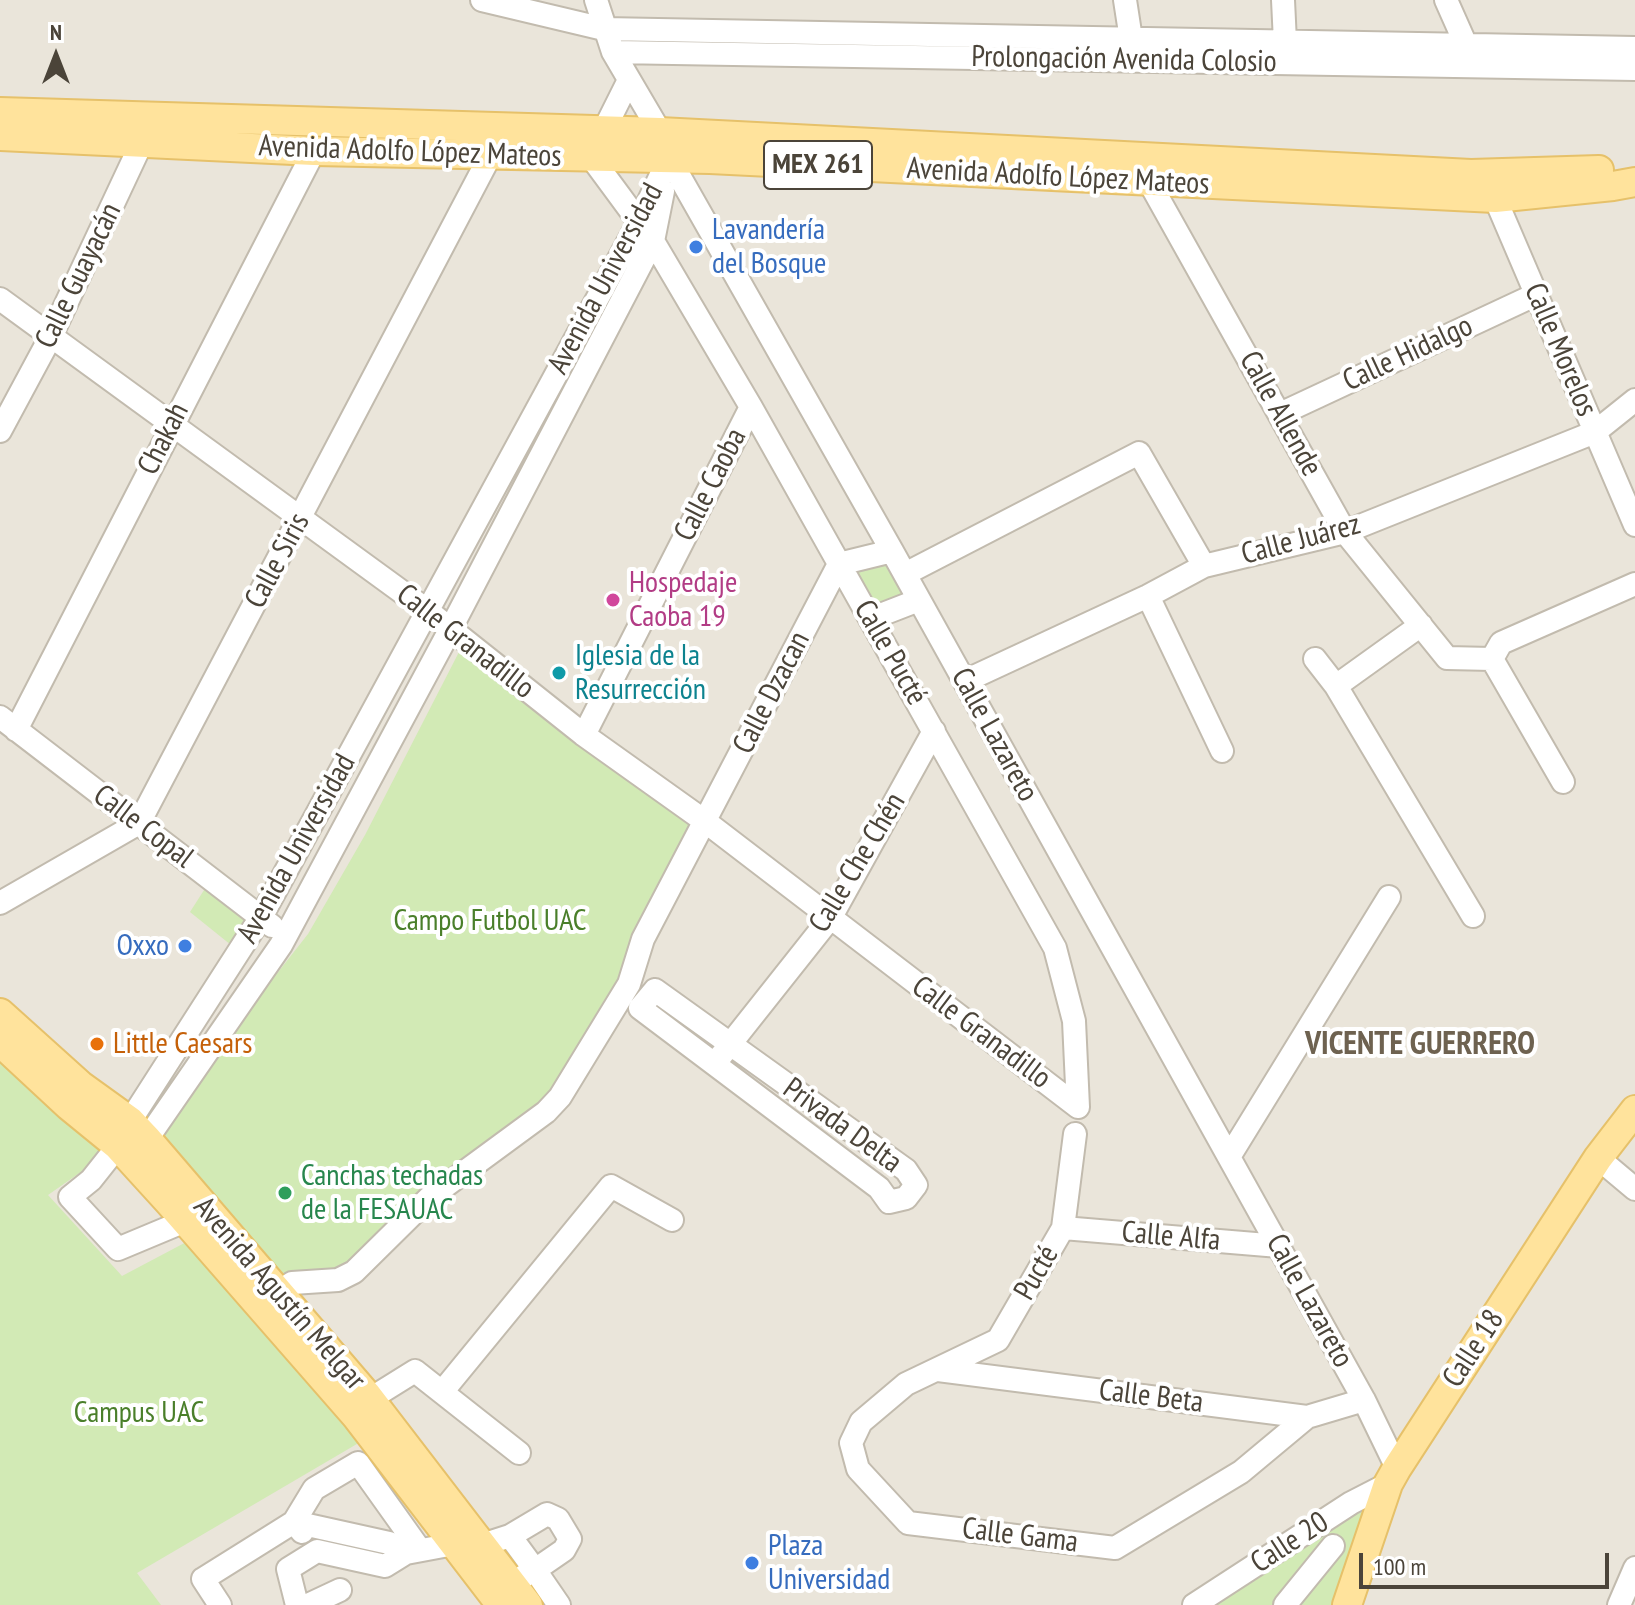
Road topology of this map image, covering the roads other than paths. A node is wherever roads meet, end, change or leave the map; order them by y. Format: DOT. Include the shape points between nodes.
graph roads {
  1 [pos="482,0"];
  2 [pos="596,0"];
  3 [pos="1125,0"];
  4 [pos="1283,0"];
  5 [pos="1446,0"];
  6 [pos="604,29"];
  7 [pos="1131,39"];
  8 [pos="1285,42"];
  9 [pos="1466,45"];
  10 [pos="1635,48"];
  11 [pos="613,52"];
  12 [pos="1635,69"];
  13 [pos="629,80"];
  14 [pos="0,112"];
  15 [pos="144,129"];
  16 [pos="604,130"];
  17 [pos="0,136"];
  18 [pos="664,145"];
  19 [pos="314,151"];
  20 [pos="490,156"];
  21 [pos="591,157"];
  22 [pos="1134,157"];
  23 [pos="1635,166"];
  24 [pos="1151,182"];
  25 [pos="1635,182"];
  26 [pos="1493,186"];
  27 [pos="639,222"];
  28 [pos="653,241"];
  29 [pos="1537,294"];
  30 [pos="0,299"];
  31 [pos="50,338"];
  32 [pos="1635,400"];
  33 [pos="751,407"];
  34 [pos="1280,414"];
  35 [pos="172,423"];
  36 [pos="0,431"];
  37 [pos="1595,432"];
  38 [pos="301,517"];
  39 [pos="1635,525"];
  40 [pos="1345,532"];
  41 [pos="892,551"];
  42 [pos="839,564"];
  43 [pos="1204,566"];
  44 [pos="905,574"];
  45 [pos="1635,584"];
  46 [pos="1148,596"];
  47 [pos="919,600"];
  48 [pos="428,611"];
  49 [pos="870,619"];
  50 [pos="1421,625"];
  51 [pos="450,630"];
  52 [pos="1315,659"];
  53 [pos="1492,659"];
  54 [pos="965,681"];
  55 [pos="1336,686"];
  56 [pos="8,724"];
  57 [pos="934,731"];
  58 [pos="584,735"];
  59 [pos="1222,751"];
  60 [pos="1563,782"];
  61 [pos="706,822"];
  62 [pos="139,823"];
  63 [pos="1389,897"];
  64 [pos="0,903"];
  65 [pos="1473,916"];
  66 [pos="261,917"];
  67 [pos="831,917"];
  68 [pos="285,937"];
  69 [pos="0,1013"];
  70 [pos="0,1042"];
  71 [pos="729,1044"];
  72 [pos="714,1063"];
  73 [pos="813,1104"];
  74 [pos="1078,1107"];
  75 [pos="1635,1110"];
  76 [pos="836,1121"];
  77 [pos="799,1127"];
  78 [pos="1075,1134"];
  79 [pos="132,1135"];
  80 [pos="826,1148"];
  81 [pos="1229,1157"];
  82 [pos="1598,1158"];
  83 [pos="1635,1189"];
  84 [pos="672,1220"];
  85 [pos="185,1221"];
  86 [pos="1063,1228"];
  87 [pos="1279,1246"];
  88 [pos="278,1292"];
  89 [pos="936,1369"];
  90 [pos="442,1392"];
  91 [pos="370,1399"];
  92 [pos="1364,1400"];
  93 [pos="1307,1417"];
  94 [pos="519,1453"];
  95 [pos="1393,1476"];
  96 [pos="294,1522"];
  97 [pos="1308,1531"];
  98 [pos="510,1536"];
  99 [pos="454,1544"];
  100 [pos="482,1545"];
  101 [pos="1333,1546"];
  102 [pos="317,1551"];
  103 [pos="413,1551"];
  104 [pos="1362,1563"];
  105 [pos="1635,1568"];
  106 [pos="340,1590"];
  107 [pos="519,1591"];
  108 [pos="220,1605"];
  109 [pos="297,1605"];
  110 [pos="308,1605"];
  111 [pos="559,1605"];
  112 [pos="1194,1605"];
  113 [pos="1285,1605"];
  114 [pos="1347,1605"];
  115 [pos="1619,1605"];
  1 -- 6 [label="street"];
  2 -- 6 [label="street, Calle Lazareto"];
  3 -- 7 [label="street"];
  4 -- 8 [label="street"];
  5 -- 9 [label="street"];
  6 -- 7 [label="street"];
  6 -- 11 [label="street, Calle Lazareto"];
  7 -- 8 [label="street"];
  8 -- 9 [label="street"];
  9 -- 10 [label="street"];
  11 -- 12 [label="street, Prolongación Avenida Colosio"];
  11 -- 13 [label="street, Calle Lazareto"];
  13 -- 16 [label="street"];
  13 -- 18 [label="street, Calle Lazareto"];
  14 -- 15 [label="main road, Avenida Adolfo López Mateos / MEX 261"];
  15 -- 16 [label="main road, Avenida Adolfo López Mateos / MEX 261"];
  15 -- 17 [label="main road, Avenida Adolfo López Mateos / MEX 261"];
  15 -- 19 [label="main road, Avenida Adolfo López Mateos / MEX 261"];
  15 -- 31 [label="street, Calle Guayacán"];
  16 -- 18 [label="main road, Avenida Adolfo López Mateos / MEX 261"];
  18 -- 21 [label="main road, Avenida Adolfo López Mateos / MEX 261"];
  18 -- 22 [label="main road, Avenida Adolfo López Mateos / MEX 261"];
  18 -- 24 [label="main road, Avenida Adolfo López Mateos / MEX 261"];
  18 -- 27 [label="street, Avenida Universidad"];
  18 -- 28 [label="street, Avenida Universidad"];
  18 -- 41 [label="street, Calle Lazareto"];
  19 -- 20 [label="main road, Avenida Adolfo López Mateos / MEX 261"];
  19 -- 35 [label="street, Chakah"];
  20 -- 21 [label="main road, Avenida Adolfo López Mateos / MEX 261"];
  20 -- 38 [label="street, Calle Siris"];
  21 -- 27 [label="street, Calle Pucté"];
  22 -- 24 [label="street, Calle Allende"];
  22 -- 26 [label="main road, Avenida Adolfo López Mateos / MEX 261"];
  23 -- 26 [label="main road, Avenida Adolfo López Mateos / MEX 261"];
  24 -- 26 [label="main road, Avenida Adolfo López Mateos / MEX 261"];
  24 -- 34 [label="street, Calle Allende"];
  25 -- 26 [label="main road, Avenida Adolfo López Mateos / MEX 261"];
  26 -- 29 [label="street, Calle Morelos"];
  27 -- 28 [label="street, Calle Pucté"];
  27 -- 48 [label="street, Avenida Universidad"];
  28 -- 33 [label="street, Calle Pucté"];
  28 -- 51 [label="street, Avenida Universidad"];
  29 -- 34 [label="street, Calle Hidalgo"];
  29 -- 37 [label="street, Calle Morelos"];
  30 -- 31 [label="street, Calle Granadillo"];
  31 -- 35 [label="street, Calle Granadillo"];
  31 -- 36 [label="street, Calle Guayacán"];
  32 -- 37 [label="street, Calle Juárez"];
  33 -- 42 [label="street, Calle Pucté"];
  33 -- 58 [label="street, Calle Caoba"];
  34 -- 40 [label="street, Calle Allende"];
  35 -- 38 [label="street, Calle Granadillo"];
  35 -- 56 [label="street, Chakah"];
  37 -- 39 [label="street, Calle Morelos"];
  37 -- 40 [label="street, Calle Juárez"];
  38 -- 48 [label="street, Calle Granadillo"];
  38 -- 62 [label="street, Calle Siris"];
  40 -- 43 [label="street, Calle Juárez"];
  40 -- 50 [label="street, Calle Allende"];
  41 -- 42 [label="street"];
  41 -- 44 [label="street, Calle Lazareto"];
  42 -- 49 [label="street, Calle Pucté"];
  42 -- 61 [label="street, Calle Dzacan"];
  43 -- 44 [label="street" via="1139,453"];
  43 -- 46 [label="street, Calle Juárez"];
  44 -- 47 [label="street, Calle Lazareto"];
  45 -- 53 [label="street" via="1501,643"];
  46 -- 54 [label="street, Calle Juárez"];
  46 -- 59 [label="street"];
  47 -- 49 [label="street"];
  47 -- 54 [label="street, Calle Lazareto"];
  48 -- 51 [label="street, Calle Granadillo"];
  48 -- 66 [label="street, Avenida Universidad"];
  49 -- 57 [label="street, Calle Pucté"];
  50 -- 53 [label="street, Calle Allende" via="1447,658"];
  50 -- 55 [label="street"];
  51 -- 58 [label="street, Calle Granadillo"];
  51 -- 68 [label="street, Avenida Universidad"];
  52 -- 55 [label="street"];
  53 -- 60 [label="street"];
  54 -- 81 [label="street, Calle Lazareto"];
  55 -- 65 [label="street"];
  56 -- 62 [label="street, Calle Copal"];
  57 -- 67 [label="street, Calle Che Chén"];
  57 -- 74 [label="street, Calle Pucté" via="1055,948 1074,1021"];
  58 -- 61 [label="street, Calle Granadillo"];
  61 -- 67 [label="street, Calle Granadillo"];
  61 -- 88 [label="street, Calle Dzacan" via="643,939 629,984 560,1097 429,1198 354,1272 338,1280 292,1283"];
  62 -- 64 [label="street"];
  62 -- 66 [label="street, Calle Copal"];
  63 -- 81 [label="street"];
  66 -- 68 [label="street, Calle Copal"];
  66 -- 79 [label="street, Avenida Universidad"];
  67 -- 71 [label="street, Calle Che Chén"];
  67 -- 74 [label="street, Calle Granadillo"];
  68 -- 79 [label="street, Avenida Universidad"];
  69 -- 79 [label="main road, Avenida Agustín Melgar"];
  70 -- 79 [label="main road, Avenida Agustín Melgar" via="69,1106"];
  71 -- 72 [label="street, Calle Che Chén"];
  71 -- 72 [label="street, Privada Delta" via="655,990 640,1008"];
  71 -- 73 [label="street, Privada Delta"];
  72 -- 77 [label="street, Privada Delta"];
  73 -- 76 [label="street, Privada Delta"];
  73 -- 77 [label="street"];
  75 -- 82 [label="main road, Calle 18"];
  76 -- 80 [label="street"];
  76 -- 80 [label="street, Privada Delta" via="906,1170 916,1185 906,1198 889,1202 879,1188"];
  77 -- 80 [label="street, Privada Delta"];
  78 -- 86 [label="street, Pucté"];
  79 -- 85 [label="main road, Avenida Agustín Melgar"];
  79 -- 85 [label="street" via="70,1197 118,1249"];
  79 -- 88 [label="main road, Avenida Agustín Melgar"];
  81 -- 87 [label="street, Calle Lazareto"];
  82 -- 83 [label="street"];
  82 -- 95 [label="main road, Calle 18"];
  84 -- 90 [label="street" via="611,1186"];
  85 -- 99 [label="main road, Avenida Agustín Melgar" via="356,1416"];
  86 -- 87 [label="street, Calle Alfa"];
  86 -- 89 [label="street, Pucté" via="998,1340"];
  87 -- 92 [label="street, Calle Lazareto"];
  88 -- 91 [label="main road, Avenida Agustín Melgar"];
  89 -- 93 [label="street, Calle Beta"];
  89 -- 93 [label="street, Calle Gama" via="906,1384 861,1422 851,1443 858,1469 908,1523 1115,1548 1241,1472"];
  90 -- 91 [label="street" via="415,1371"];
  90 -- 94 [label="street"];
  91 -- 100 [label="main road, Avenida Agustín Melgar"];
  92 -- 93 [label="street, Calle Beta"];
  92 -- 95 [label="street, Calle Lazareto"];
  95 -- 97 [label="street, Calle 20"];
  95 -- 104 [label="main road, Calle 18"];
  96 -- 102 [label="street"];
  96 -- 103 [label="street"];
  96 -- 103 [label="street" via="314,1489 358,1463"];
  96 -- 108 [label="street" via="203,1579"];
  97 -- 101 [label="street"];
  97 -- 112 [label="street, Calle 20"];
  98 -- 100 [label="street"];
  98 -- 107 [label="street"];
  98 -- 107 [label="street" via="547,1514 568,1533 569,1546"];
  99 -- 103 [label="street"];
  99 -- 107 [label="main road, Avenida Agustín Melgar"];
  100 -- 107 [label="main road, Avenida Agustín Melgar"];
  101 -- 104 [label="street"];
  101 -- 113 [label="street"];
  102 -- 103 [label="street" via="385,1566"];
  102 -- 109 [label="street" via="288,1569"];
  104 -- 114 [label="main road, Calle 18"];
  105 -- 115 [label="street"];
  106 -- 110 [label="street"];
  107 -- 111 [label="street"];
}
